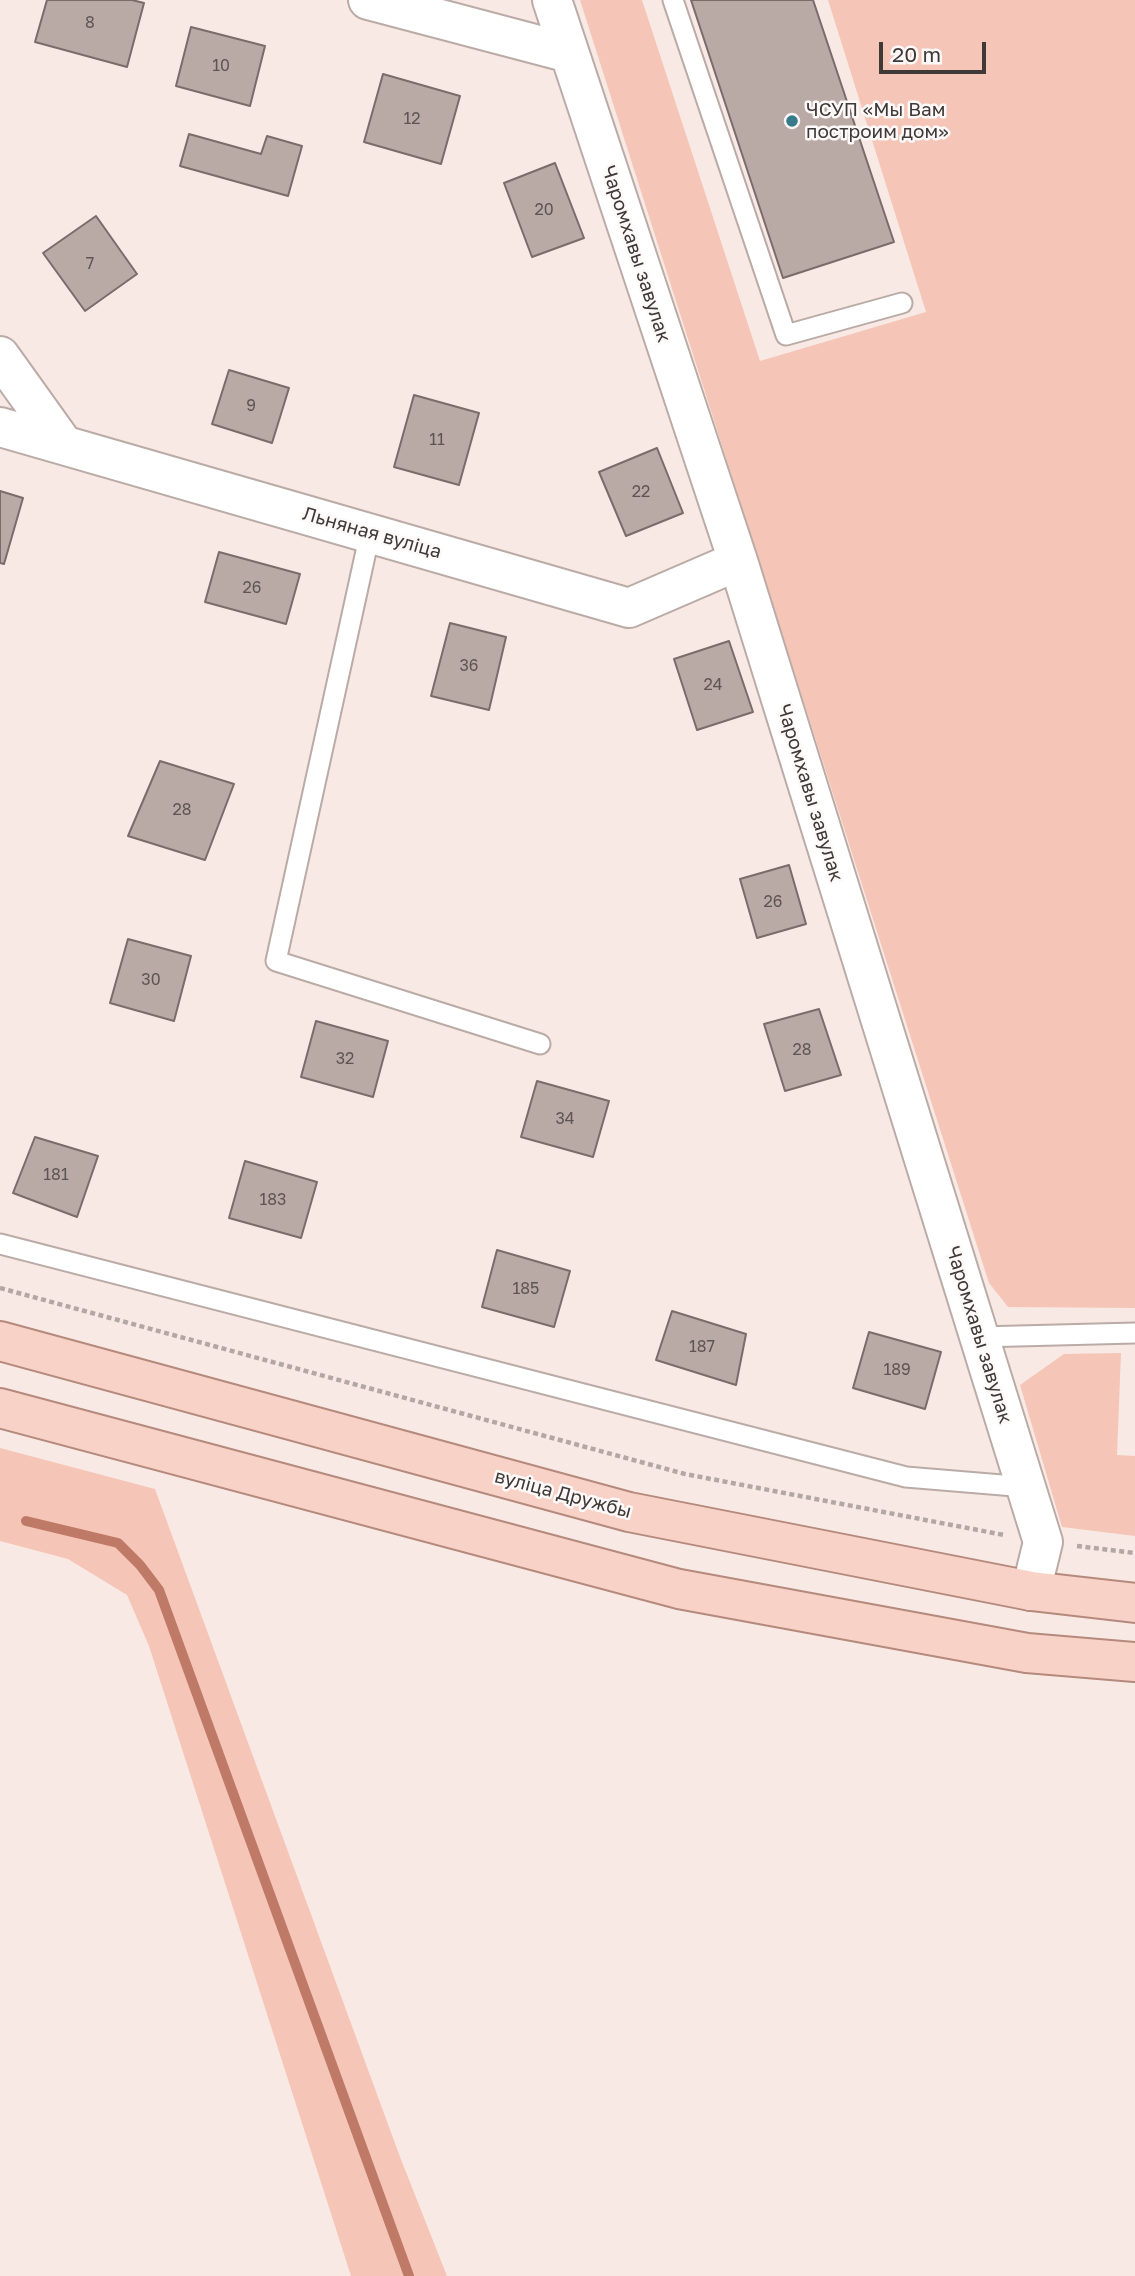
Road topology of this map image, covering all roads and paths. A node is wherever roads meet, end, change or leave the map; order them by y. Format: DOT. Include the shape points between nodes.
graph roads {
  1 [pos="368,0"];
  2 [pos="552,0"];
  3 [pos="673,0"];
  4 [pos="569,53"];
  5 [pos="902,303"];
  6 [pos="0,356"];
  7 [pos="0,427"];
  8 [pos="63,444"];
  9 [pos="370,533"];
  10 [pos="738,561"];
  11 [pos="540,1044"];
  12 [pos="0,1244"];
  13 [pos="0,1287"];
  14 [pos="1135,1333"];
  15 [pos="979,1337"];
  16 [pos="0,1341"];
  17 [pos="0,1408"];
  18 [pos="1026,1487"];
  19 [pos="1008,1536"];
  20 [pos="1068,1545"];
  21 [pos="1135,1553"];
  22 [pos="1031,1591"];
  23 [pos="1135,1603"];
  24 [pos="1135,1662"];
  1 -- 4 [label="street"];
  2 -- 4 [label="street, Чаромхавы завулак"];
  3 -- 5 [label="lane" via="786,335"];
  4 -- 10 [label="street, Чаромхавы завулак"];
  6 -- 8 [label="street"];
  7 -- 8 [label="street, Льняная вуліца"];
  8 -- 9 [label="street, Льняная вуліца"];
  9 -- 10 [label="street, Льняная вуліца" via="629,608"];
  9 -- 11 [label="lane" via="276,961"];
  10 -- 15 [label="street, Чаромхавы завулак"];
  12 -- 18 [label="lane" via="906,1477"];
  13 -- 19 [label="path" via="685,1474"];
  14 -- 15 [label="lane"];
  15 -- 18 [label="street, Чаромхавы завулак"];
  16 -- 22 [label="main road, вуліца Дружбы" via="629,1512"];
  17 -- 24 [label="main road" via="679,1589 1027,1653"];
  18 -- 22 [label="street, Чаромхавы завулак" via="1043,1542"];
  20 -- 21 [label="path"];
  22 -- 23 [label="main road, вуліца Дружбы"];
}
